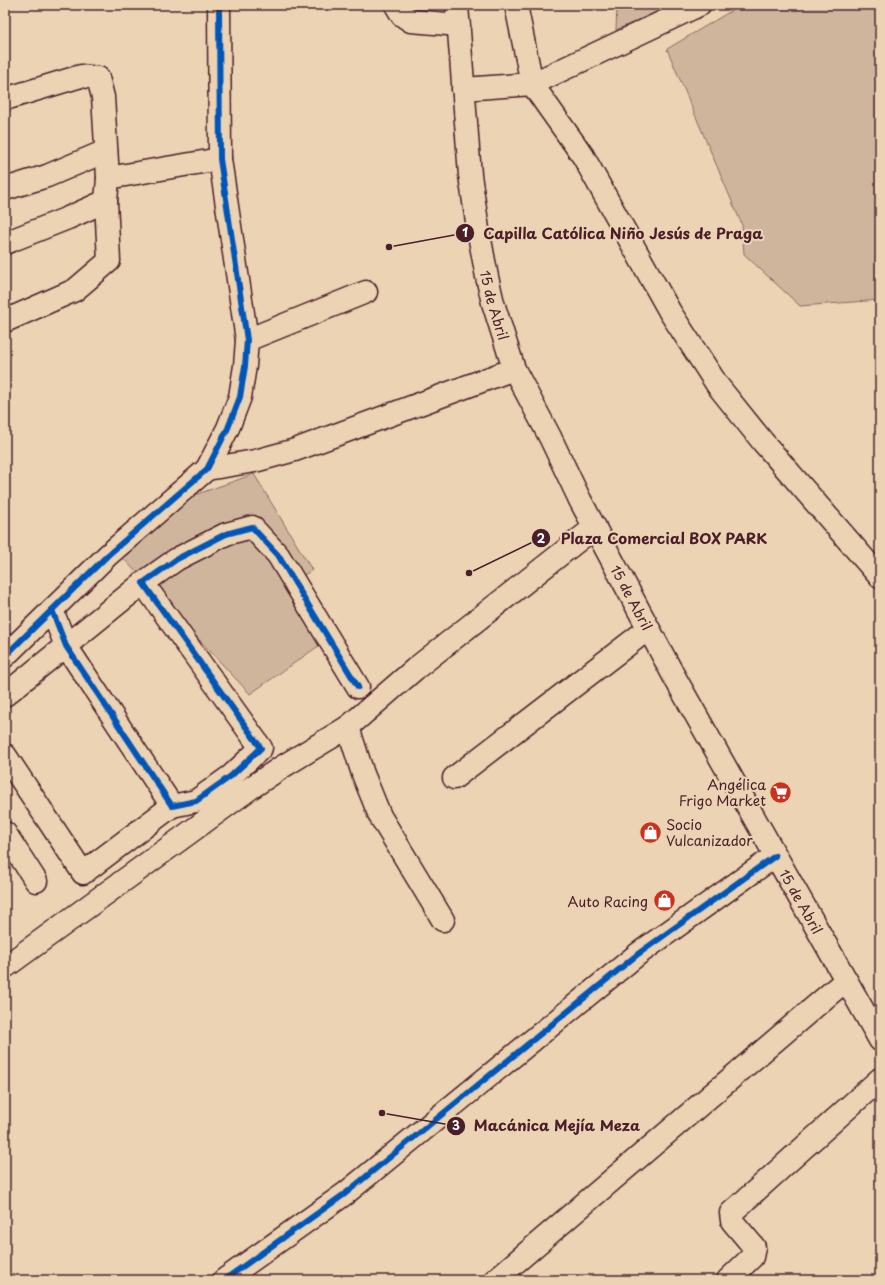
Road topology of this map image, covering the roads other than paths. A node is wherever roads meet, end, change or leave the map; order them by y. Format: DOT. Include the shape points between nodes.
graph roads {
  1 [pos="220,5"];
  2 [pos="396,5"];
  3 [pos="516,5"];
  4 [pos="699,5"];
  5 [pos="458,15"];
  6 [pos="532,84"];
  7 [pos="463,89"];
  8 [pos="5,99"];
  9 [pos="106,151"];
  10 [pos="220,159"];
  11 [pos="108,178"];
  12 [pos="5,190"];
  13 [pos="106,202"];
  14 [pos="5,243"];
  15 [pos="366,292"];
  16 [pos="5,321"];
  17 [pos="247,340"];
  18 [pos="514,369"];
  19 [pos="207,469"];
  20 [pos="594,526"];
  21 [pos="880,577"];
  22 [pos="144,582"];
  23 [pos="52,610"];
  24 [pos="648,629"];
  25 [pos="66,646"];
  26 [pos="5,656"];
  27 [pos="358,687"];
  28 [pos="5,695"];
  29 [pos="348,727"];
  30 [pos="5,755"];
  31 [pos="454,778"];
  32 [pos="172,806"];
  33 [pos="5,833"];
  34 [pos="775,856"];
  35 [pos="36,881"];
  36 [pos="442,920"];
  37 [pos="5,967"];
  38 [pos="846,980"];
  39 [pos="880,1040"];
  40 [pos="880,1079"];
  41 [pos="224,1280"];
  42 [pos="495,1280"];
  43 [pos="728,1280"];
  1 -- 10 [label="street"];
  2 -- 5 [label="street" via="402,16 412,21"];
  3 -- 6 [label="street"];
  4 -- 6 [label="street"];
  5 -- 7 [label="street, 15 de Abril"];
  6 -- 7 [label="street"];
  6 -- 21 [label="street" via="583,156 670,312 718,386"];
  7 -- 18 [label="street, 15 de Abril" via="470,175 478,229 487,277"];
  8 -- 9 [label="street" via="80,76 98,78 103,97"];
  9 -- 11 [label="street"];
  9 -- 12 [label="street" via="47,176"];
  10 -- 11 [label="street"];
  10 -- 17 [label="street"];
  11 -- 13 [label="street"];
  13 -- 14 [label="street"];
  13 -- 16 [label="street" via="109,261 75,290"];
  15 -- 17 [label="street"];
  17 -- 19 [label="street" via="240,396 228,428"];
  18 -- 19 [label="street" via="295,450 255,461"];
  18 -- 20 [label="street, 15 de Abril"];
  19 -- 23 [label="street" via="108,555"];
  20 -- 24 [label="street, 15 de Abril"];
  20 -- 29 [label="street" via="415,669"];
  22 -- 25 [label="street"];
  22 -- 27 [label="street" via="178,559 226,534 252,527 278,555"];
  22 -- 32 [label="street" via="261,748 231,776 196,801"];
  23 -- 25 [label="street"];
  23 -- 26 [label="street"];
  24 -- 31 [label="street"];
  24 -- 34 [label="street, 15 de Abril"];
  25 -- 28 [label="street"];
  25 -- 32 [label="street"];
  29 -- 36 [label="street" via="380,816"];
  29 -- 37 [label="street" via="252,787"];
  30 -- 32 [label="street" via="83,873"];
  33 -- 35 [label="street"];
  34 -- 38 [label="street, 15 de Abril"];
  34 -- 41 [label="street" via="638,954 346,1193"];
  38 -- 39 [label="street, 15 de Abril"];
  38 -- 42 [label="street"];
  40 -- 43 [label="street" via="731,1213 732,1221 754,1247 752,1257"];
}
